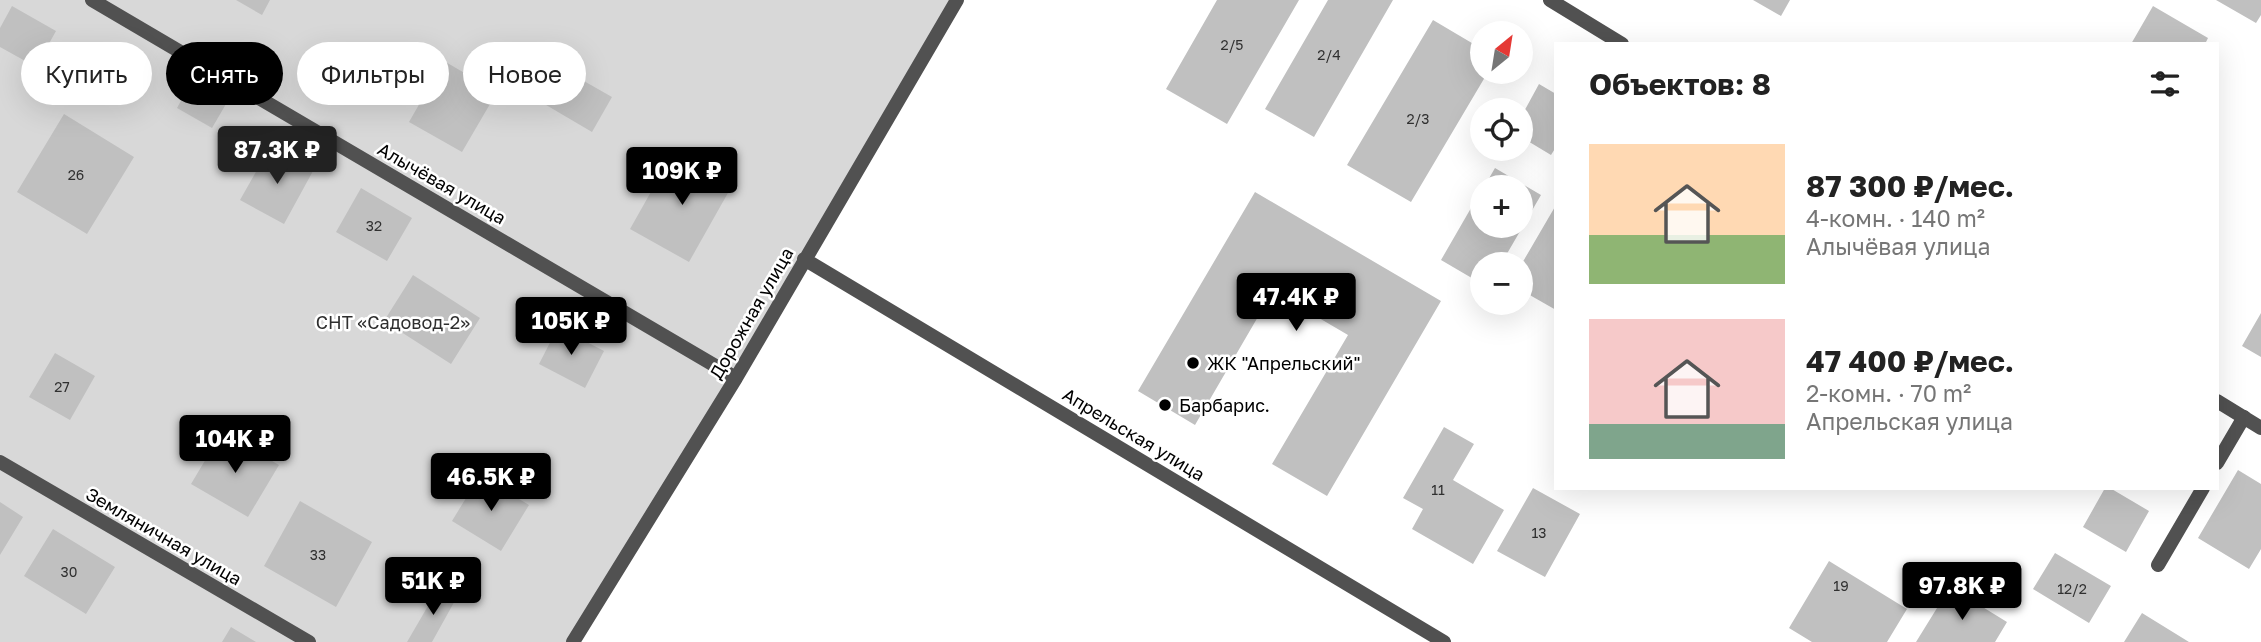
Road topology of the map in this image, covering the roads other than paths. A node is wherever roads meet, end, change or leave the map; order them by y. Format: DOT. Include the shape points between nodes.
graph roads {
  1 [pos="92,0"];
  2 [pos="957,0"];
  3 [pos="1550,0"];
  4 [pos="1619,42"];
  5 [pos="804,260"];
  6 [pos="736,378"];
  7 [pos="2219,402"];
  8 [pos="2244,417"];
  9 [pos="2261,428"];
  10 [pos="2219,460"];
  11 [pos="0,462"];
  12 [pos="2202,490"];
  13 [pos="2158,565"];
  14 [pos="309,642"];
  15 [pos="573,642"];
  16 [pos="1444,642"];
  1 -- 6 [label="street, Алычёвая улица"];
  2 -- 5 [label="street, Дорожная улица"];
  3 -- 4 [label="street"];
  5 -- 6 [label="street, Дорожная улица"];
  5 -- 16 [label="street, Апрельская улица"];
  6 -- 15 [label="street, Дорожная улица"];
  7 -- 8 [label="street"];
  8 -- 9 [label="street"];
  8 -- 10 [label="street"];
  11 -- 14 [label="street, Земляничная улица"];
  12 -- 13 [label="street"];
}
